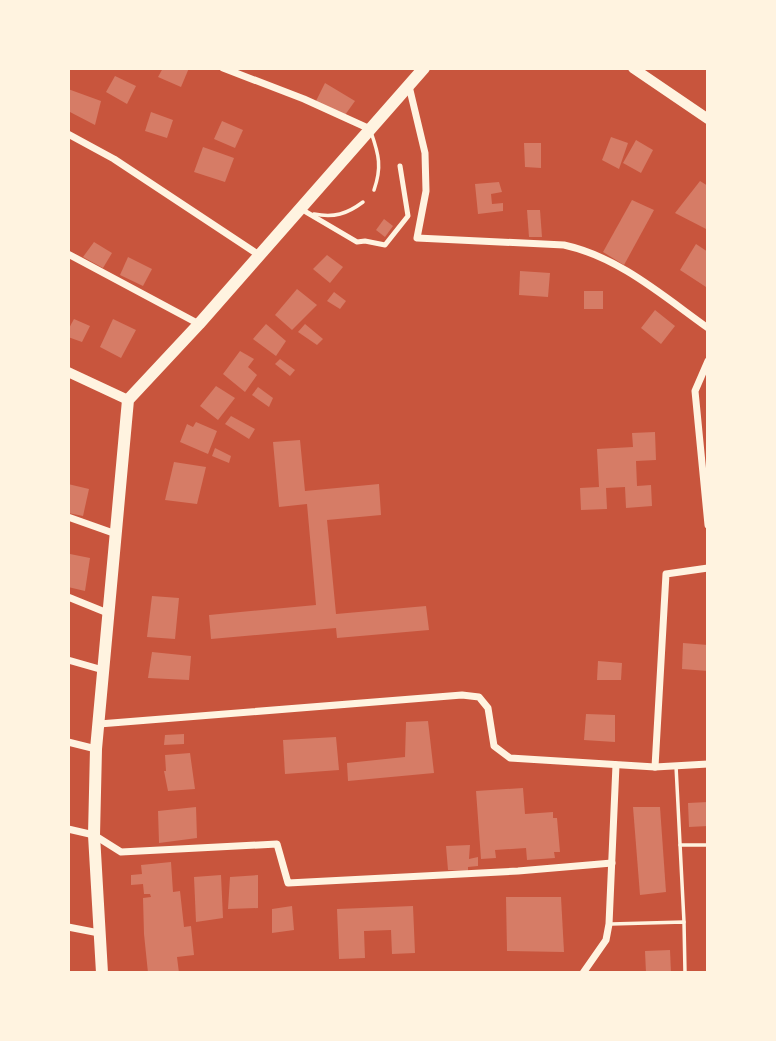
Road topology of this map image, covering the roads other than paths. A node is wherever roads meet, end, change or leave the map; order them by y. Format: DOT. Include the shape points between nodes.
graph roads {
  1 [pos="223,68"];
  2 [pos="424,68"];
  3 [pos="633,68"];
  4 [pos="409,86"];
  5 [pos="708,119"];
  6 [pos="370,129"];
  7 [pos="68,134"];
  8 [pos="400,166"];
  9 [pos="374,190"];
  10 [pos="363,202"];
  11 [pos="302,211"];
  12 [pos="68,254"];
  13 [pos="259,255"];
  14 [pos="200,324"];
  15 [pos="708,328"];
  16 [pos="708,361"];
  17 [pos="68,372"];
  18 [pos="128,400"];
  19 [pos="705,476"];
  20 [pos="68,517"];
  21 [pos="708,525"];
  22 [pos="116,534"];
  23 [pos="708,568"];
  24 [pos="68,597"];
  25 [pos="110,615"];
  26 [pos="68,660"];
  27 [pos="103,670"];
  28 [pos="99,724"];
  29 [pos="68,742"];
  30 [pos="96,749"];
  31 [pos="708,764"];
  32 [pos="616,765"];
  33 [pos="676,765"];
  34 [pos="655,767"];
  35 [pos="68,829"];
  36 [pos="94,835"];
  37 [pos="680,845"];
  38 [pos="708,845"];
  39 [pos="612,863"];
  40 [pos="684,922"];
  41 [pos="609,924"];
  42 [pos="68,927"];
  43 [pos="99,933"];
  44 [pos="102,973"];
  45 [pos="583,973"];
  46 [pos="685,973"];
  1 -- 6 [label="street"];
  2 -- 4 [label="highway"];
  3 -- 5 [label="street"];
  4 -- 6 [label="highway"];
  4 -- 15 [label="street" via="425,153 426,191 417,239 584,250 623,268"];
  6 -- 9 [label="lane" via="380,172"];
  6 -- 11 [label="highway"];
  7 -- 13 [label="street"];
  8 -- 11 [label="street" via="408,216 384,245 357,242"];
  10 -- 11 [label="lane" via="347,213 328,217"];
  11 -- 13 [label="highway"];
  12 -- 14 [label="street"];
  13 -- 14 [label="highway"];
  14 -- 18 [label="highway"];
  16 -- 19 [label="street" via="695,391"];
  17 -- 18 [label="street"];
  18 -- 22 [label="highway"];
  19 -- 21 [label="street"];
  20 -- 22 [label="street"];
  22 -- 25 [label="highway"];
  23 -- 34 [label="street" via="667,574"];
  24 -- 25 [label="street"];
  25 -- 27 [label="highway"];
  26 -- 27 [label="street"];
  27 -- 28 [label="highway"];
  28 -- 30 [label="highway"];
  28 -- 32 [label="street" via="462,695 479,697 488,708 494,746 510,758"];
  29 -- 30 [label="street"];
  30 -- 36 [label="highway"];
  31 -- 33 [label="street"];
  32 -- 34 [label="street"];
  32 -- 39 [label="street"];
  33 -- 34 [label="street"];
  33 -- 37 [label="lane"];
  35 -- 36 [label="street"];
  36 -- 39 [label="street" via="121,852 277,844 288,883"];
  36 -- 43 [label="highway"];
  37 -- 38 [label="lane"];
  37 -- 40 [label="lane"];
  39 -- 41 [label="street"];
  40 -- 41 [label="lane"];
  40 -- 46 [label="lane"];
  41 -- 45 [label="street" via="606,940"];
  42 -- 43 [label="street"];
  43 -- 44 [label="highway"];
}
